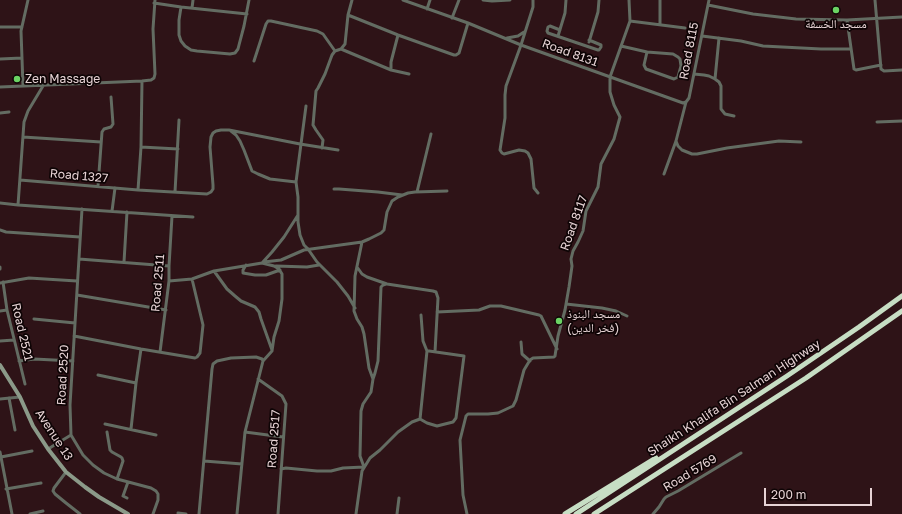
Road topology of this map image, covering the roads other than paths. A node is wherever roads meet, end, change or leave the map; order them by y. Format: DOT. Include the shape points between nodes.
graph roads {
  1 [pos="28,0"];
  2 [pos="193,0"];
  3 [pos="249,0"];
  4 [pos="352,0"];
  5 [pos="403,0"];
  6 [pos="430,0"];
  7 [pos="459,0"];
  8 [pos="483,0"];
  9 [pos="510,0"];
  10 [pos="533,0"];
  11 [pos="566,0"];
  12 [pos="599,0"];
  13 [pos="629,0"];
  14 [pos="660,0"];
  15 [pos="708,0"];
  16 [pos="875,0"];
  17 [pos="155,2"];
  18 [pos="708,5"];
  19 [pos="182,7"];
  20 [pos="192,8"];
  21 [pos="427,9"];
  22 [pos="247,14"];
  23 [pos="348,15"];
  24 [pos="902,17"];
  25 [pos="452,18"];
  26 [pos="877,19"];
  27 [pos="847,20"];
  28 [pos="630,21"];
  29 [pos="468,24"];
  30 [pos="660,24"];
  31 [pos="22,26"];
  32 [pos="0,27"];
  33 [pos="685,28"];
  34 [pos="560,30"];
  35 [pos="525,32"];
  36 [pos="398,35"];
  37 [pos="558,36"];
  38 [pos="702,36"];
  39 [pos="506,38"];
  40 [pos="719,38"];
  41 [pos="589,40"];
  42 [pos="521,45"];
  43 [pos="587,46"];
  44 [pos="621,46"];
  45 [pos="341,48"];
  46 [pos="851,49"];
  47 [pos="335,52"];
  48 [pos="647,52"];
  49 [pos="22,58"];
  50 [pos="0,59"];
  51 [pos="254,61"];
  52 [pos="881,65"];
  53 [pos="392,70"];
  54 [pos="902,70"];
  55 [pos="409,74"];
  56 [pos="694,74"];
  57 [pos="610,77"];
  58 [pos="715,79"];
  59 [pos="142,81"];
  60 [pos="23,86"];
  61 [pos="43,86"];
  62 [pos="0,87"];
  63 [pos="111,97"];
  64 [pos="685,103"];
  65 [pos="306,106"];
  66 [pos="9,112"];
  67 [pos="0,113"];
  68 [pos="734,116"];
  69 [pos="179,120"];
  70 [pos="902,121"];
  71 [pos="876,122"];
  72 [pos="229,130"];
  73 [pos="430,134"];
  74 [pos="23,137"];
  75 [pos="676,141"];
  76 [pos="101,142"];
  77 [pos="801,142"];
  78 [pos="300,144"];
  79 [pos="141,147"];
  80 [pos="322,148"];
  81 [pos="178,149"];
  82 [pos="338,150"];
  83 [pos="664,174"];
  84 [pos="20,180"];
  85 [pos="296,182"];
  86 [pos="98,186"];
  87 [pos="115,188"];
  88 [pos="334,189"];
  89 [pos="138,190"];
  90 [pos="447,191"];
  91 [pos="175,192"];
  92 [pos="417,192"];
  93 [pos="538,193"];
  94 [pos="404,195"];
  95 [pos="0,202"];
  96 [pos="18,205"];
  97 [pos="82,209"];
  98 [pos="112,211"];
  99 [pos="127,212"];
  100 [pos="298,215"];
  101 [pos="172,216"];
  102 [pos="193,217"];
  103 [pos="0,230"];
  104 [pos="80,237"];
  105 [pos="362,242"];
  106 [pos="308,249"];
  107 [pos="79,259"];
  108 [pos="124,262"];
  109 [pos="262,263"];
  110 [pos="319,265"];
  111 [pos="169,266"];
  112 [pos="246,266"];
  113 [pos="274,266"];
  114 [pos="357,267"];
  115 [pos="280,270"];
  116 [pos="214,271"];
  117 [pos="192,279"];
  118 [pos="77,281"];
  119 [pos="169,281"];
  120 [pos="2,283"];
  121 [pos="387,284"];
  122 [pos="77,295"];
  123 [pos="902,296"];
  124 [pos="566,304"];
  125 [pos="355,308"];
  126 [pos="7,310"];
  127 [pos="166,310"];
  128 [pos="0,311"];
  129 [pos="902,311"];
  130 [pos="437,312"];
  131 [pos="421,315"];
  132 [pos="627,316"];
  133 [pos="34,319"];
  134 [pos="75,323"];
  135 [pos="74,336"];
  136 [pos="14,340"];
  137 [pos="0,341"];
  138 [pos="521,342"];
  139 [pos="140,349"];
  140 [pos="556,349"];
  141 [pos="272,351"];
  142 [pos="427,351"];
  143 [pos="160,352"];
  144 [pos="435,352"];
  145 [pos="19,361"];
  146 [pos="73,361"];
  147 [pos="263,361"];
  148 [pos="530,361"];
  149 [pos="0,364"];
  150 [pos="98,375"];
  151 [pos="258,379"];
  152 [pos="373,379"];
  153 [pos="136,383"];
  154 [pos="25,384"];
  155 [pos="20,397"];
  156 [pos="9,398"];
  157 [pos="0,399"];
  158 [pos="456,418"];
  159 [pos="466,418"];
  160 [pos="420,419"];
  161 [pos="105,424"];
  162 [pos="15,430"];
  163 [pos="131,430"];
  164 [pos="107,432"];
  165 [pos="245,432"];
  166 [pos="71,435"];
  167 [pos="156,435"];
  168 [pos="283,437"];
  169 [pos="685,442"];
  170 [pos="48,449"];
  171 [pos="32,451"];
  172 [pos="0,452"];
  173 [pos="741,453"];
  174 [pos="0,457"];
  175 [pos="204,461"];
  176 [pos="242,464"];
  177 [pos="364,467"];
  178 [pos="281,468"];
  179 [pos="66,472"];
  180 [pos="2,476"];
  181 [pos="117,479"];
  182 [pos="128,482"];
  183 [pos="41,483"];
  184 [pos="6,489"];
  185 [pos="127,498"];
  186 [pos="399,498"];
  187 [pos="43,511"];
  188 [pos="178,513"];
  189 [pos="12,514"];
  190 [pos="30,514"];
  191 [pos="80,514"];
  192 [pos="128,514"];
  193 [pos="152,514"];
  194 [pos="186,514"];
  195 [pos="199,514"];
  196 [pos="237,514"];
  197 [pos="278,514"];
  198 [pos="356,514"];
  199 [pos="397,514"];
  200 [pos="467,514"];
  201 [pos="564,514"];
  202 [pos="576,514"];
  203 [pos="594,514"];
  204 [pos="653,514"];
  1 -- 31 [label="street"];
  2 -- 20 [label="street"];
  3 -- 22 [label="street"];
  4 -- 23 [label="street"];
  5 -- 21 [label="street, Road 8131"];
  6 -- 21 [label="street"];
  7 -- 25 [label="street"];
  8 -- 9 [label="street"];
  10 -- 35 [label="street"];
  11 -- 34 [label="street"];
  12 -- 41 [label="street"];
  13 -- 28 [label="street, Road 8117"];
  14 -- 30 [label="street"];
  15 -- 18 [label="street, Road 8115"];
  16 -- 26 [label="street"];
  17 -- 19 [label="street"];
  17 -- 59 [label="street" via="155,74 151,80"];
  18 -- 27 [label="street" via="782,18"];
  18 -- 38 [label="street, Road 8115"];
  19 -- 20 [label="street"];
  19 -- 22 [label="street" via="179,20 181,42 191,50 197,51 235,53"];
  20 -- 22 [label="street"];
  21 -- 25 [label="street, Road 8131"];
  23 -- 36 [label="street"];
  23 -- 45 [label="street" via="346,41"];
  24 -- 26 [label="street"];
  25 -- 29 [label="street, Road 8131"];
  26 -- 27 [label="street"];
  26 -- 52 [label="street"];
  27 -- 46 [label="street"];
  28 -- 30 [label="street"];
  28 -- 44 [label="street, Road 8117"];
  29 -- 36 [label="street" via="456,55"];
  29 -- 39 [label="street, Road 8131"];
  30 -- 33 [label="street"];
  31 -- 32 [label="street"];
  31 -- 49 [label="street"];
  34 -- 37 [label="street"];
  34 -- 37 [label="street" via="548,27 547,33"];
  35 -- 39 [label="street"];
  35 -- 42 [label="street"];
  36 -- 53 [label="street" via="391,62"];
  37 -- 43 [label="street"];
  38 -- 40 [label="street"];
  38 -- 56 [label="street, Road 8115"];
  39 -- 42 [label="street, Road 8131"];
  40 -- 46 [label="street" via="770,46"];
  40 -- 58 [label="street"];
  41 -- 43 [label="street"];
  41 -- 43 [label="street" via="600,44 601,47 598,50"];
  42 -- 57 [label="street, Road 8131"];
  42 -- 93 [label="street" via="506,86 500,150 504,154 519,150 528,153 534,188"];
  44 -- 48 [label="street"];
  44 -- 57 [label="street, Road 8117"];
  45 -- 47 [label="street"];
  45 -- 53 [label="street"];
  46 -- 52 [label="street" via="854,69"];
  47 -- 51 [label="street" via="318,31 271,21 266,24"];
  47 -- 80 [label="street" via="316,92 313,125 323,140"];
  48 -- 48 [label="street" via="644,65 646,69 674,79 678,77 681,66 678,57 673,54"];
  49 -- 50 [label="street"];
  49 -- 60 [label="street"];
  52 -- 54 [label="street" via="882,70"];
  53 -- 55 [label="street"];
  56 -- 58 [label="street"];
  56 -- 64 [label="street, Road 8115" via="689,98"];
  57 -- 64 [label="street, Road 8131"];
  57 -- 124 [label="street, Road 8117" via="610,92 620,117 614,139 601,164 598,187 586,211 583,231 573,251"];
  58 -- 68 [label="street" via="720,86 722,111"];
  59 -- 61 [label="street"];
  59 -- 79 [label="street"];
  60 -- 61 [label="street"];
  60 -- 62 [label="street"];
  61 -- 74 [label="street" via="26,116"];
  63 -- 76 [label="street" via="113,124 103,130"];
  64 -- 75 [label="street, Road 8115"];
  65 -- 78 [label="street"];
  66 -- 67 [label="street"];
  69 -- 81 [label="street"];
  70 -- 71 [label="street"];
  72 -- 78 [label="street"];
  72 -- 85 [label="street" via="240,141 252,171 270,179"];
  72 -- 91 [label="street, Road 1327" via="216,131 211,137 211,192"];
  73 -- 92 [label="street"];
  74 -- 76 [label="street"];
  74 -- 84 [label="street"];
  75 -- 77 [label="street" via="682,150 692,154 779,141"];
  75 -- 83 [label="street, Road 8115"];
  76 -- 86 [label="street"];
  78 -- 80 [label="street"];
  78 -- 85 [label="street"];
  79 -- 81 [label="street"];
  79 -- 89 [label="street"];
  80 -- 82 [label="street"];
  81 -- 91 [label="street"];
  84 -- 86 [label="street, Road 1327"];
  84 -- 96 [label="street"];
  85 -- 100 [label="street"];
  86 -- 87 [label="street, Road 1327"];
  87 -- 89 [label="street, Road 1327"];
  87 -- 98 [label="street"];
  88 -- 94 [label="street"];
  89 -- 91 [label="street, Road 1327"];
  90 -- 92 [label="street"];
  92 -- 94 [label="street"];
  94 -- 105 [label="street" via="392,201 384,230"];
  95 -- 96 [label="street"];
  96 -- 97 [label="street"];
  97 -- 98 [label="street"];
  97 -- 104 [label="street, Road 2520"];
  98 -- 99 [label="street"];
  99 -- 101 [label="street"];
  99 -- 108 [label="street"];
  100 -- 106 [label="street" via="300,235"];
  100 -- 109 [label="street"];
  101 -- 102 [label="street"];
  101 -- 111 [label="street, Road 2511"];
  103 -- 104 [label="street"];
  104 -- 107 [label="street, Road 2520"];
  105 -- 106 [label="street"];
  105 -- 114 [label="street"];
  106 -- 109 [label="street" via="281,260"];
  106 -- 110 [label="street"];
  107 -- 108 [label="street"];
  107 -- 118 [label="street, Road 2520"];
  108 -- 111 [label="street"];
  109 -- 112 [label="street"];
  109 -- 113 [label="street"];
  110 -- 113 [label="street" via="307,268"];
  110 -- 125 [label="street" via="337,282"];
  111 -- 119 [label="street, Road 2511"];
  112 -- 115 [label="street" via="243,273 255,275 266,275"];
  112 -- 116 [label="street"];
  113 -- 115 [label="street"];
  114 -- 121 [label="street" via="367,278"];
  114 -- 125 [label="street"];
  115 -- 141 [label="street" via="282,299"];
  116 -- 117 [label="street"];
  116 -- 141 [label="street" via="227,289 259,312"];
  117 -- 119 [label="street"];
  117 -- 143 [label="street" via="203,325 199,355 195,358"];
  118 -- 120 [label="street, Road 2521" via="29,278"];
  118 -- 122 [label="street, Road 2520"];
  119 -- 127 [label="street, Road 2511"];
  120 -- 126 [label="street, Road 2521"];
  121 -- 130 [label="street" via="436,292"];
  121 -- 152 [label="street" via="381,288 378,361"];
  122 -- 127 [label="street"];
  122 -- 134 [label="street, Road 2520"];
  123 -- 169 [label="highway, Shaikh Khalifa Bin Salman Highway"];
  124 -- 132 [label="street" via="602,308"];
  124 -- 140 [label="street, Road 8117"];
  125 -- 152 [label="street" via="364,334"];
  126 -- 128 [label="street"];
  126 -- 136 [label="street, Road 2521"];
  127 -- 143 [label="street, Road 2511"];
  129 -- 203 [label="highway, Shaikh Khalifa Bin Salman Highway" via="806,378"];
  130 -- 140 [label="street" via="500,306 539,315"];
  130 -- 144 [label="street"];
  131 -- 142 [label="street" via="423,340"];
  133 -- 134 [label="street"];
  134 -- 135 [label="street, Road 2520"];
  135 -- 139 [label="street"];
  135 -- 146 [label="street, Road 2520"];
  136 -- 137 [label="street"];
  136 -- 145 [label="street, Road 2521"];
  138 -- 148 [label="street" via="522,354"];
  139 -- 143 [label="street"];
  139 -- 153 [label="street"];
  140 -- 148 [label="street" via="554,357 532,358"];
  141 -- 147 [label="street"];
  142 -- 144 [label="street"];
  142 -- 160 [label="street"];
  144 -- 158 [label="street" via="464,356"];
  145 -- 146 [label="street"];
  145 -- 154 [label="street, Road 2521"];
  146 -- 166 [label="street, Road 2520"];
  147 -- 151 [label="street, Road 2517"];
  147 -- 175 [label="street" via="256,357 231,358 213,364"];
  148 -- 159 [label="street" via="524,370 513,406 493,414 468,414"];
  149 -- 155 [label="street, Avenue 13"];
  150 -- 153 [label="street"];
  151 -- 165 [label="street, Road 2517"];
  151 -- 168 [label="street, Road 2517" via="284,400 286,408"];
  152 -- 177 [label="street" via="371,392 361,411 360,456"];
  153 -- 163 [label="street"];
  155 -- 156 [label="street"];
  155 -- 170 [label="street, Avenue 13" via="33,426"];
  156 -- 157 [label="street"];
  156 -- 162 [label="street"];
  158 -- 159 [label="street"];
  158 -- 160 [label="street" via="453,422 437,426"];
  159 -- 200 [label="street" via="460,440 463,495"];
  160 -- 177 [label="street" via="398,432"];
  161 -- 163 [label="street"];
  163 -- 167 [label="street"];
  164 -- 181 [label="street" via="110,450 121,456 123,461"];
  165 -- 168 [label="street"];
  165 -- 176 [label="street, Road 2517"];
  166 -- 170 [label="street"];
  166 -- 181 [label="street, Road 2520" via="83,455 93,465"];
  168 -- 178 [label="street, Road 2517"];
  169 -- 201 [label="highway"];
  169 -- 202 [label="highway, Shaikh Khalifa Bin Salman Highway"];
  170 -- 179 [label="street, Avenue 13"];
  171 -- 174 [label="street"];
  172 -- 174 [label="street"];
  173 -- 204 [label="street, Road 5769" via="666,497"];
  174 -- 180 [label="street"];
  175 -- 176 [label="street"];
  175 -- 195 [label="street"];
  176 -- 196 [label="street, Road 2517"];
  177 -- 178 [label="street" via="332,471"];
  177 -- 198 [label="street"];
  178 -- 197 [label="street, Road 2517"];
  179 -- 191 [label="street" via="53,491"];
  179 -- 192 [label="street, Avenue 13" via="99,497"];
  180 -- 184 [label="street"];
  181 -- 182 [label="street, Road 2520"];
  182 -- 185 [label="street" via="123,496"];
  182 -- 193 [label="street, Road 2520" via="156,491 158,500"];
  183 -- 184 [label="street"];
  184 -- 189 [label="street"];
  186 -- 199 [label="street"];
  187 -- 190 [label="street"];
  188 -- 194 [label="street"];
}
